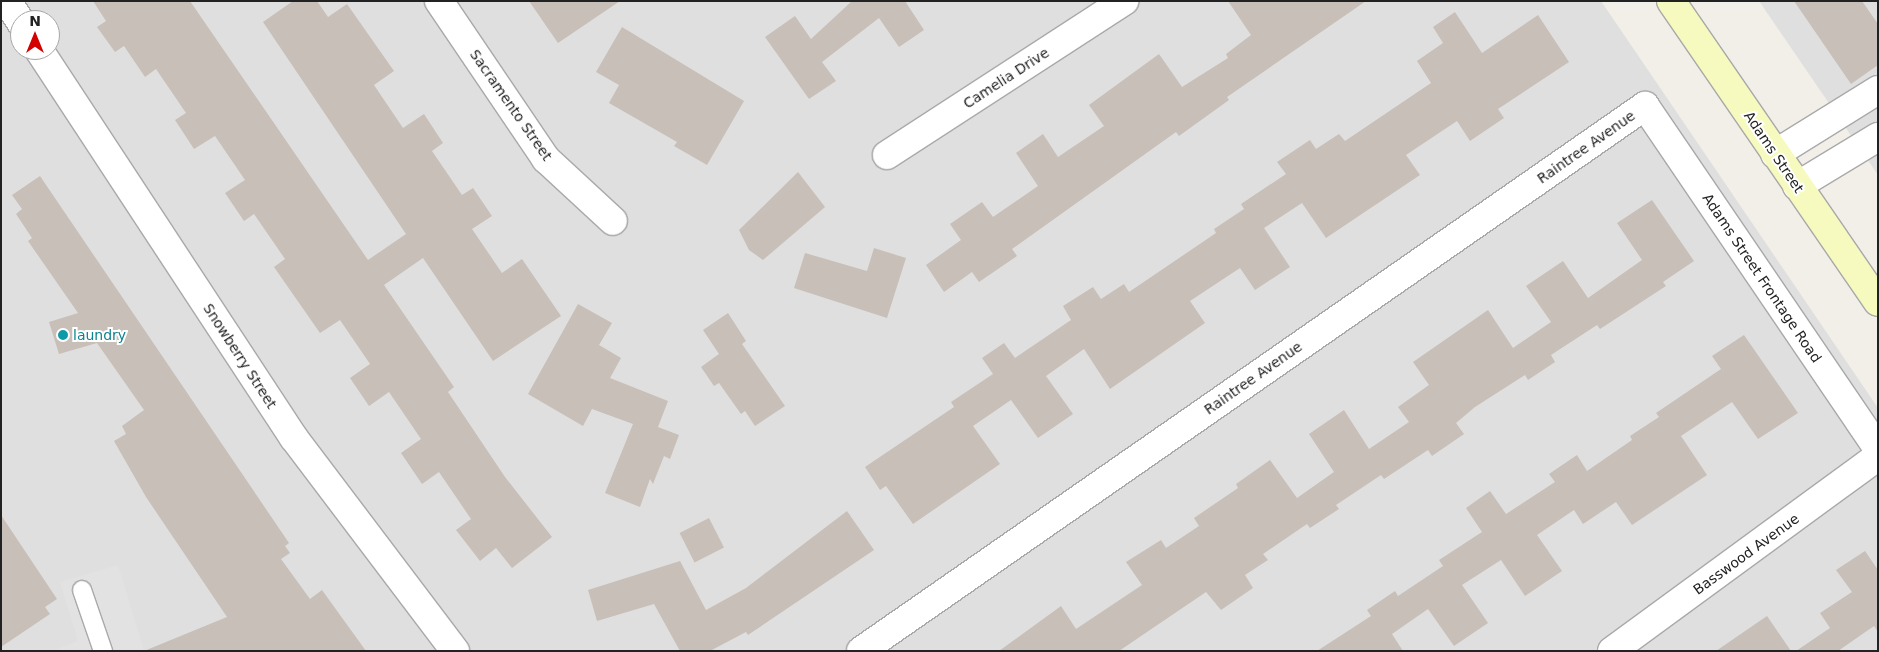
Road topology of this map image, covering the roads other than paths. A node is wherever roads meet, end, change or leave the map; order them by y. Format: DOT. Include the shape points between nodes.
graph roads {
  1 [pos="439,1"];
  2 [pos="1124,1"];
  3 [pos="1671,1"];
  4 [pos="46,60"];
  5 [pos="1878,90"];
  6 [pos="1645,106"];
  7 [pos="1878,137"];
  8 [pos="1776,154"];
  9 [pos="887,155"];
  10 [pos="1797,186"];
  11 [pos="613,221"];
  12 [pos="1878,302"];
  13 [pos="1878,449"];
  14 [pos="1878,456"];
  15 [pos="82,590"];
  16 [pos="102,651"];
  17 [pos="455,651"];
  18 [pos="861,651"];
  19 [pos="1612,651"];
  1 -- 11 [label="street, Sacramento Street" via="546,159"];
  2 -- 9 [label="street, Camelia Drive"];
  3 -- 8 [label="main road, Adams Street"];
  4 -- 17 [label="street, Snowberry Street" via="294,438"];
  5 -- 8 [label="street"];
  6 -- 13 [label="street, Adams Street Frontage Road"];
  6 -- 18 [label="street, Raintree Avenue"];
  7 -- 10 [label="street"];
  8 -- 10 [label="main road, Adams Street"];
  10 -- 12 [label="main road, Adams Street"];
  14 -- 19 [label="street, Basswood Avenue"];
  15 -- 16 [label="lane"];
}
